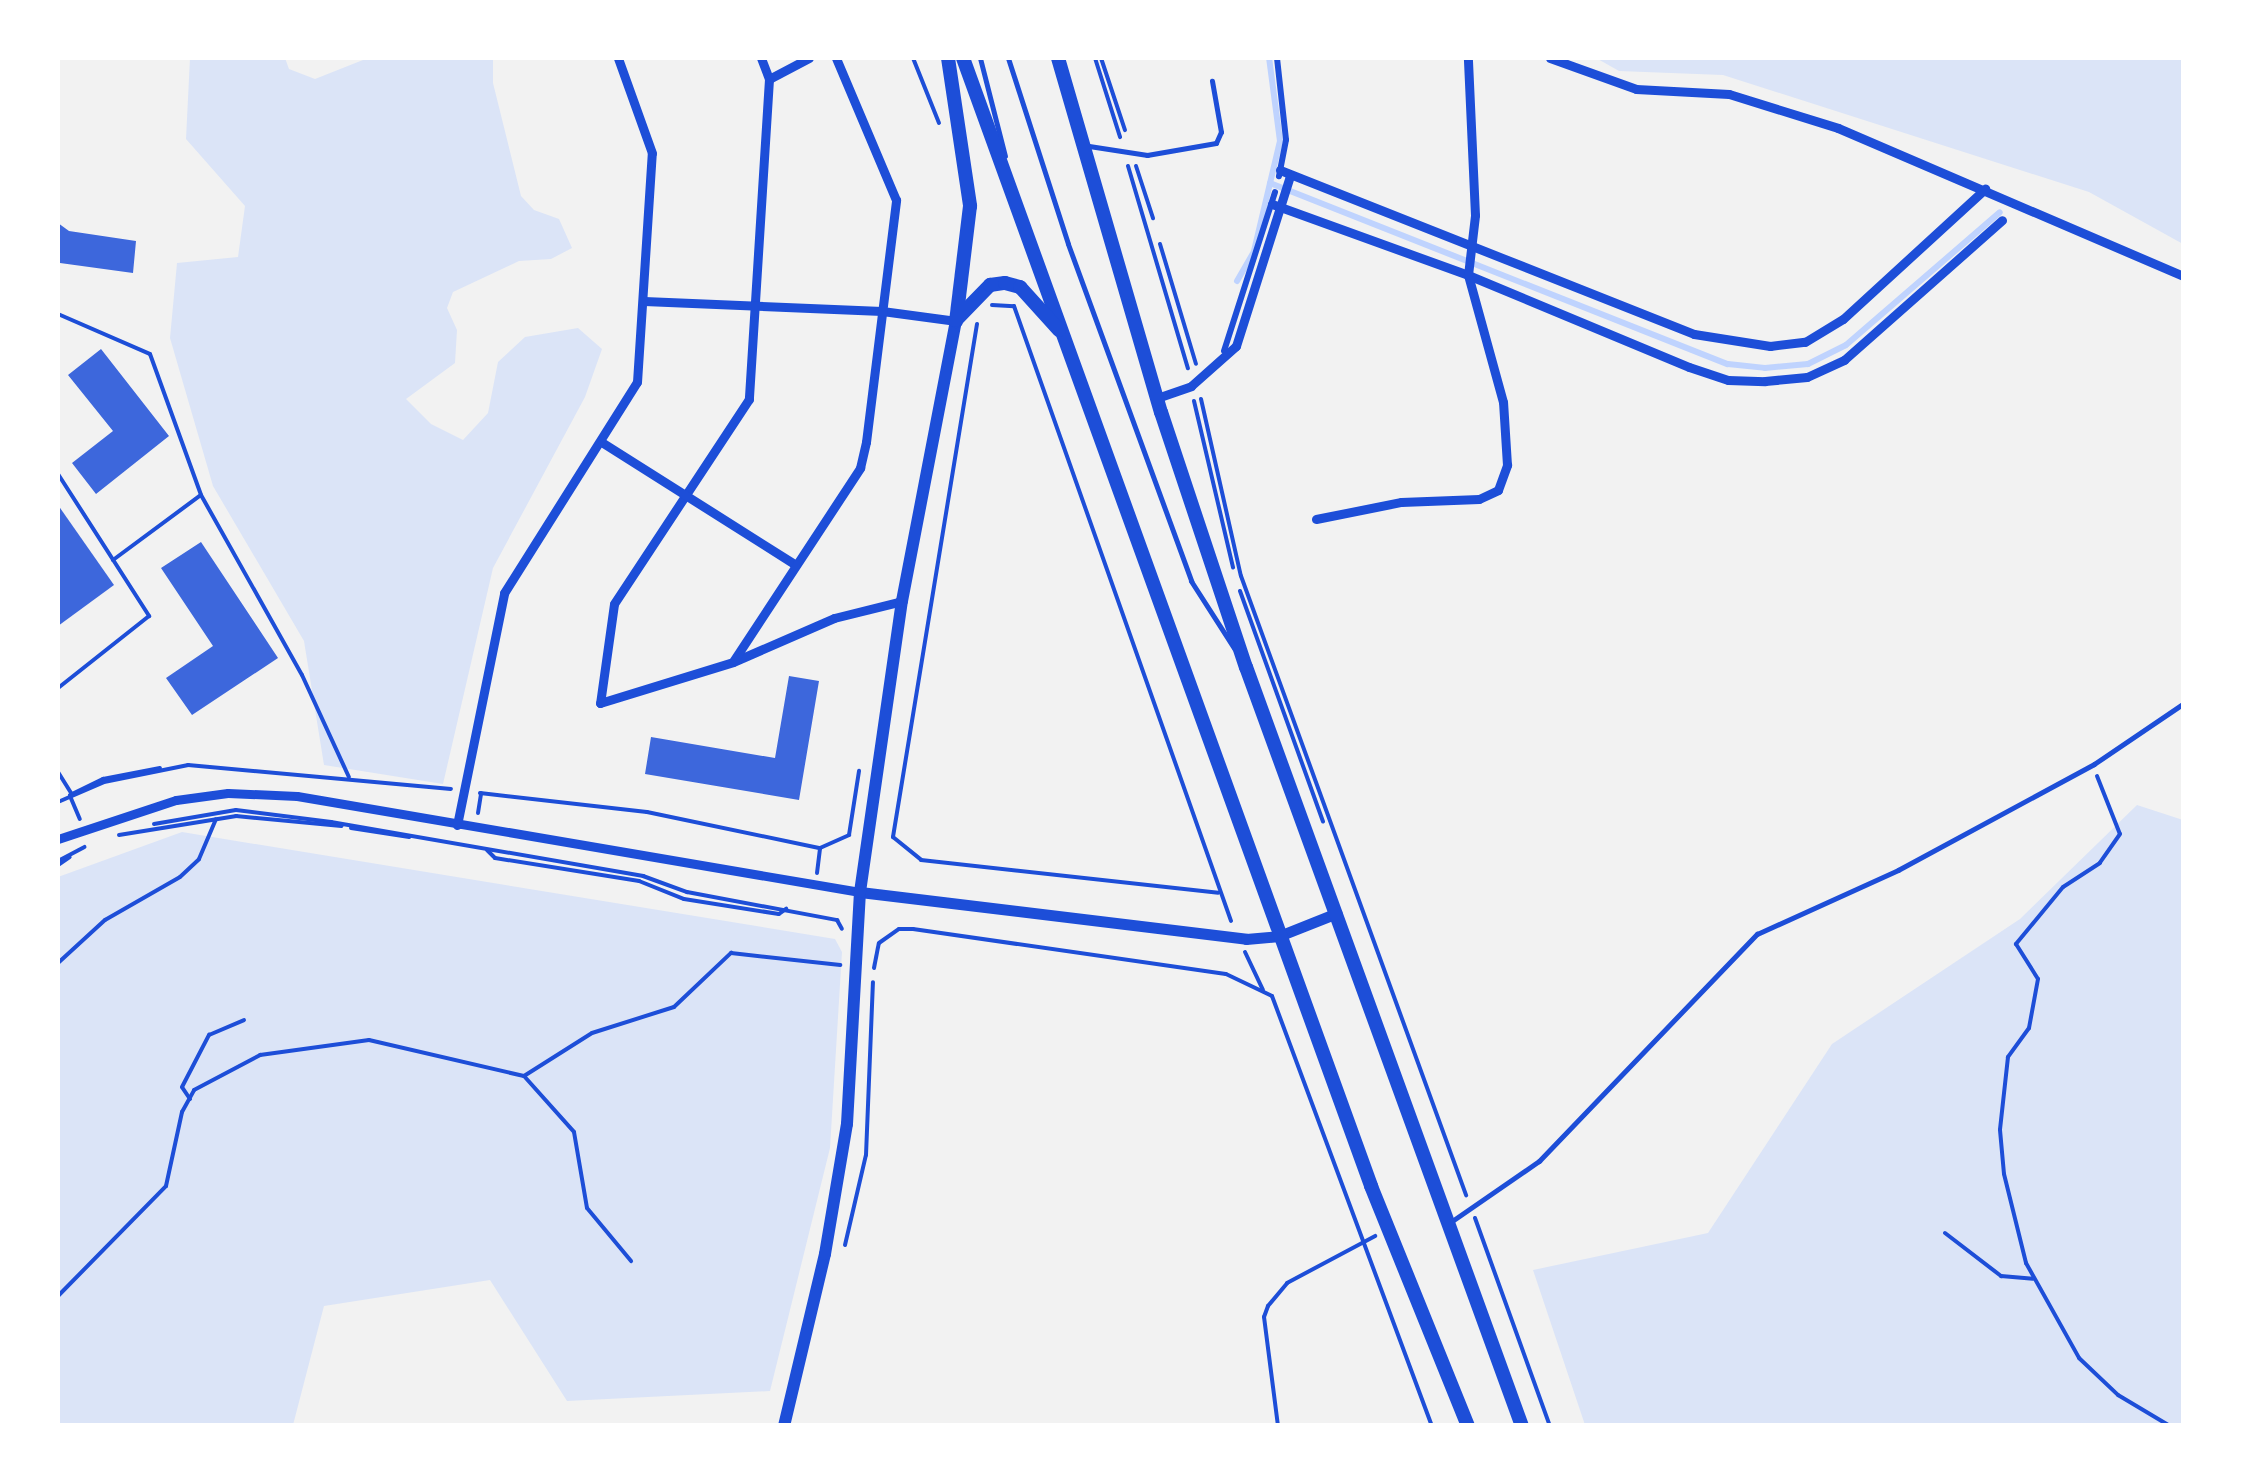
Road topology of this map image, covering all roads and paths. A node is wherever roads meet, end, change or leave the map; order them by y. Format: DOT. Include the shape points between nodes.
graph roads {
  1 [pos="618,58"];
  2 [pos="761,58"];
  3 [pos="809,58"];
  4 [pos="836,58"];
  5 [pos="913,58"];
  6 [pos="948,58"];
  7 [pos="963,58"];
  8 [pos="980,58"];
  9 [pos="1008,58"];
  10 [pos="1058,58"];
  11 [pos="1098,58"];
  12 [pos="1277,58"];
  13 [pos="1468,58"];
  14 [pos="1550,58"];
  15 [pos="769,79"];
  16 [pos="1212,81"];
  17 [pos="940,127"];
  18 [pos="1125,130"];
  19 [pos="1086,146"];
  20 [pos="1124,151"];
  21 [pos="1134,158"];
  22 [pos="1283,174"];
  23 [pos="1985,189"];
  24 [pos="1275,192"];
  25 [pos="1018,203"];
  26 [pos="1272,204"];
  27 [pos="1284,206"];
  28 [pos="1152,218"];
  29 [pos="2002,220"];
  30 [pos="1160,244"];
  31 [pos="1467,246"];
  32 [pos="1468,275"];
  33 [pos="2184,276"];
  34 [pos="644,301"];
  35 [pos="756,306"];
  36 [pos="991,306"];
  37 [pos="882,311"];
  38 [pos="58,314"];
  39 [pos="956,321"];
  40 [pos="1063,334"];
  41 [pos="1224,351"];
  42 [pos="1196,364"];
  43 [pos="1191,386"];
  44 [pos="1157,398"];
  45 [pos="1202,399"];
  46 [pos="603,443"];
  47 [pos="58,474"];
  48 [pos="201,495"];
  49 [pos="686,496"];
  50 [pos="1316,519"];
  51 [pos="114,560"];
  52 [pos="796,565"];
  53 [pos="902,602"];
  54 [pos="733,662"];
  55 [pos="1246,667"];
  56 [pos="58,688"];
  57 [pos="2184,702"];
  58 [pos="2094,764"];
  59 [pos="58,772"];
  60 [pos="346,776"];
  61 [pos="464,791"];
  62 [pos="70,795"];
  63 [pos="58,800"];
  64 [pos="216,819"];
  65 [pos="347,825"];
  66 [pos="457,826"];
  67 [pos="58,839"];
  68 [pos="92,844"];
  69 [pos="820,848"];
  70 [pos="58,863"];
  71 [pos="860,892"];
  72 [pos="1337,913"];
  73 [pos="1279,936"];
  74 [pos="846,938"];
  75 [pos="879,942"];
  76 [pos="58,963"];
  77 [pos="845,965"];
  78 [pos="244,1020"];
  79 [pos="524,1076"];
  80 [pos="190,1099"];
  81 [pos="1420,1099"];
  82 [pos="1471,1208"];
  83 [pos="1449,1223"];
  84 [pos="1388,1230"];
  85 [pos="1945,1232"];
  86 [pos="1364,1242"];
  87 [pos="631,1261"];
  88 [pos="2033,1279"];
  89 [pos="58,1296"];
  90 [pos="784,1426"];
  91 [pos="1278,1426"];
  92 [pos="1432,1426"];
  93 [pos="1468,1426"];
  94 [pos="1522,1426"];
  95 [pos="1550,1426"];
  96 [pos="2170,1426"];
  1 -- 34 [label="street" via="652,153"];
  2 -- 15 [label="street"];
  3 -- 15 [label="street"];
  4 -- 37 [label="street" via="896,200"];
  5 -- 17 [label="path"];
  6 -- 39 [label="main road" via="970,206"];
  7 -- 25 [label="main road"];
  8 -- 25 [label="lane"];
  9 -- 55 [label="lane" via="1190,581"];
  10 -- 19 [label="main road"];
  11 -- 18 [label="path"];
  11 -- 20 [label="path"];
  12 -- 22 [label="street"];
  13 -- 31 [label="street" via="1475,214"];
  14 -- 23 [label="street" via="1636,89 1729,94 1838,128"];
  15 -- 35 [label="street"];
  16 -- 20 [label="lane" via="1221,132 1216,143"];
  19 -- 20 [label="lane"];
  19 -- 44 [label="main road"];
  20 -- 43 [label="path"];
  21 -- 28 [label="path"];
  22 -- 27 [label="street"];
  22 -- 31 [label="street"];
  23 -- 31 [label="street" via="1843,319 1805,342 1770,346 1694,334"];
  23 -- 33 [label="street"];
  24 -- 26 [label="street"];
  25 -- 40 [label="main road"];
  26 -- 27 [label="street"];
  26 -- 41 [label="street"];
  27 -- 32 [label="street"];
  27 -- 41 [label="street" via="1236,346"];
  29 -- 32 [label="street" via="1844,360 1807,377 1728,380"];
  30 -- 42 [label="path"];
  31 -- 32 [label="street"];
  32 -- 50 [label="street" via="1503,402 1508,465 1498,490 1479,499 1401,502"];
  34 -- 35 [label="street"];
  34 -- 46 [label="street" via="637,382"];
  35 -- 37 [label="street"];
  35 -- 49 [label="street" via="749,399"];
  36 -- 36 [label="path" via="974,329 893,837 921,860 1218,893 1220,877 1014,306"];
  37 -- 39 [label="street"];
  37 -- 52 [label="street" via="860,468"];
  38 -- 48 [label="path" via="150,354"];
  39 -- 40 [label="main road" via="986,288 1005,283 1020,286"];
  39 -- 53 [label="main road"];
  40 -- 73 [label="main road"];
  41 -- 43 [label="street"];
  43 -- 44 [label="street"];
  43 -- 81 [label="path" via="1234,572"];
  44 -- 55 [label="main road"];
  45 -- 82 [label="path" via="1241,576"];
  46 -- 49 [label="street"];
  46 -- 61 [label="street" via="504,593"];
  47 -- 51 [label="path"];
  48 -- 51 [label="path"];
  48 -- 60 [label="path" via="302,675"];
  49 -- 52 [label="street"];
  49 -- 54 [label="street" via="614,604 600,703"];
  51 -- 56 [label="path" via="149,616"];
  52 -- 54 [label="street"];
  53 -- 54 [label="street" via="834,618"];
  53 -- 71 [label="main road"];
  55 -- 72 [label="main road"];
  57 -- 58 [label="lane"];
  58 -- 82 [label="lane" via="1898,870 1758,934 1539,1161"];
  58 -- 88 [label="path" via="2120,834 2100,863 2063,887 2016,944 2038,979 2036,1002 2008,1057 2000,1130 2010,1215"];
  59 -- 62 [label="path"];
  60 -- 61 [label="path"];
  60 -- 62 [label="path" via="187,763 103,779"];
  61 -- 66 [label="street"];
  61 -- 69 [label="path" via="646,812"];
  62 -- 63 [label="path"];
  64 -- 65 [label="path"];
  64 -- 65 [label="path" via="104,838 236,810"];
  64 -- 76 [label="path" via="200,858 180,877 106,920"];
  65 -- 74 [label="path" via="356,832 413,836 488,850 495,858 639,881 684,899 837,920"];
  66 -- 67 [label="street" via="296,796 228,793 134,811"];
  66 -- 71 [label="street"];
  68 -- 70 [label="path"];
  71 -- 73 [label="street" via="1246,939"];
  71 -- 90 [label="main road" via="847,1124 825,1254"];
  72 -- 73 [label="street"];
  72 -- 83 [label="main road"];
  73 -- 84 [label="main road"];
  75 -- 86 [label="path" via="899,928 914,929 1226,974 1254,984 1272,996"];
  77 -- 79 [label="path" via="730,953 674,1007 592,1033"];
  78 -- 80 [label="path" via="209,1036 182,1087"];
  79 -- 80 [label="path" via="368,1040 318,1042 219,1074"];
  79 -- 87 [label="path" via="574,1132 587,1208"];
  80 -- 89 [label="path" via="166,1186"];
  82 -- 83 [label="lane"];
  82 -- 95 [label="path"];
  83 -- 94 [label="main road"];
  84 -- 86 [label="path"];
  84 -- 93 [label="main road"];
  85 -- 88 [label="path" via="2001,1276"];
  86 -- 91 [label="path" via="1287,1284 1268,1306"];
  86 -- 92 [label="path"];
  88 -- 96 [label="path" via="2079,1358 2118,1395"];
}
